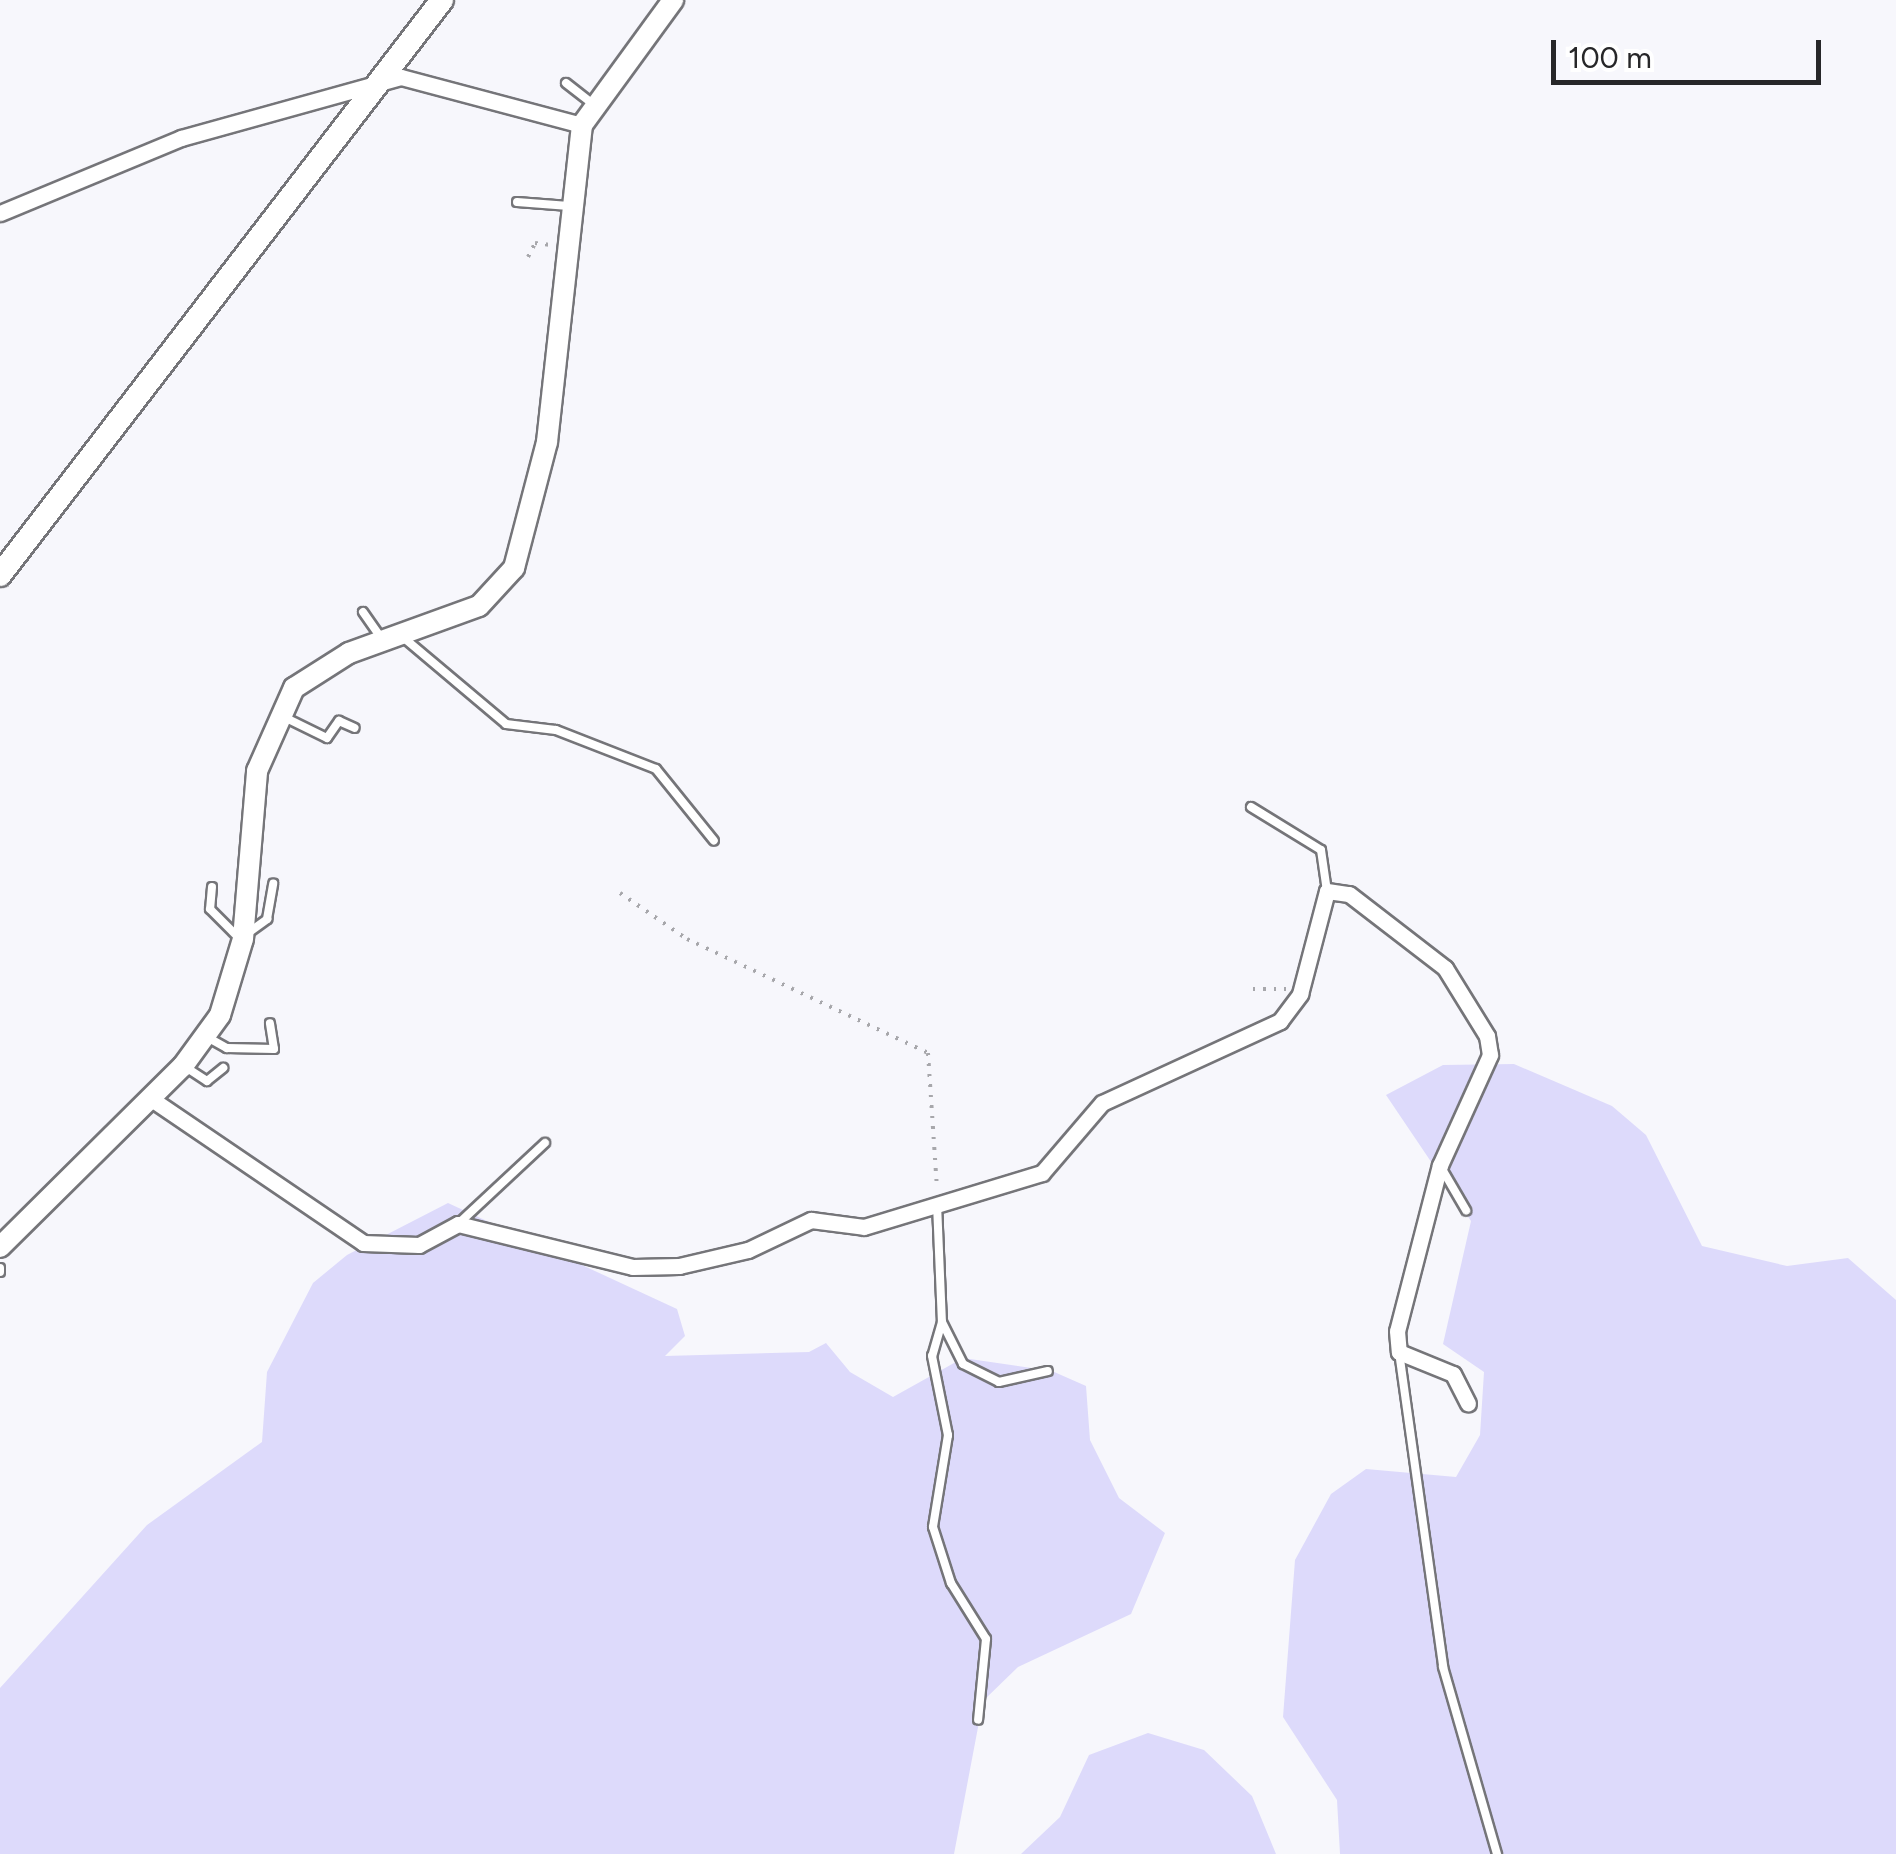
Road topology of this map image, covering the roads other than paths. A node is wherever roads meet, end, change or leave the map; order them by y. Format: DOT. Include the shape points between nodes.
graph roads {
  1 [pos="442,0"];
  2 [pos="673,0"];
  3 [pos="383,81"];
  4 [pos="566,83"];
  5 [pos="596,107"];
  6 [pos="582,126"];
  7 [pos="517,202"];
  8 [pos="569,206"];
  9 [pos="0,213"];
  10 [pos="0,575"];
  11 [pos="362,612"];
  12 [pos="394,640"];
  13 [pos="278,714"];
  14 [pos="355,728"];
  15 [pos="1251,807"];
  16 [pos="714,841"];
  17 [pos="273,884"];
  18 [pos="212,888"];
  19 [pos="1327,891"];
  20 [pos="243,936"];
  21 [pos="270,1024"];
  22 [pos="207,1037"];
  23 [pos="183,1066"];
  24 [pos="223,1068"];
  25 [pos="150,1098"];
  26 [pos="545,1142"];
  27 [pos="1440,1165"];
  28 [pos="937,1204"];
  29 [pos="1466,1210"];
  30 [pos="458,1224"];
  31 [pos="0,1247"];
  32 [pos="942,1322"];
  33 [pos="1399,1352"];
  34 [pos="1048,1371"];
  35 [pos="1468,1404"];
  36 [pos="978,1720"];
  37 [pos="1497,1854"];
  1 -- 3 [label="main road"];
  2 -- 5 [label="street"];
  3 -- 6 [label="street" via="415,77"];
  3 -- 9 [label="street" via="180,138"];
  3 -- 10 [label="main road"];
  4 -- 5 [label="lane"];
  5 -- 6 [label="street"];
  6 -- 8 [label="street"];
  7 -- 8 [label="lane"];
  8 -- 12 [label="street" via="527,539 479,606"];
  11 -- 12 [label="lane"];
  12 -- 13 [label="street" via="316,668"];
  12 -- 16 [label="lane" via="506,724 556,730 656,769"];
  13 -- 14 [label="lane" via="327,738 339,721"];
  13 -- 20 [label="street" via="252,799"];
  15 -- 19 [label="lane" via="1321,850"];
  17 -- 20 [label="lane" via="267,919"];
  18 -- 20 [label="lane" via="210,909"];
  19 -- 27 [label="street" via="1357,898 1384,928 1428,953 1487,1036 1485,1072"];
  19 -- 28 [label="street" via="1300,994 1280,1021 1102,1103 1042,1172"];
  20 -- 22 [label="street"];
  21 -- 22 [label="lane" via="274,1050 228,1048"];
  22 -- 23 [label="street"];
  23 -- 24 [label="lane" via="207,1080"];
  23 -- 25 [label="street"];
  25 -- 30 [label="street" via="363,1242 419,1245"];
  25 -- 31 [label="street"];
  26 -- 30 [label="lane"];
  27 -- 29 [label="lane"];
  27 -- 33 [label="street"];
  28 -- 30 [label="street" via="864,1227 822,1217 748,1250 657,1268"];
  28 -- 32 [label="lane"];
  32 -- 34 [label="lane" via="977,1375 999,1382"];
  32 -- 36 [label="lane" via="932,1356 948,1435 933,1527 951,1583 986,1639"];
  33 -- 35 [label="street" via="1454,1374"];
  33 -- 37 [label="lane" via="1444,1666"];
}
